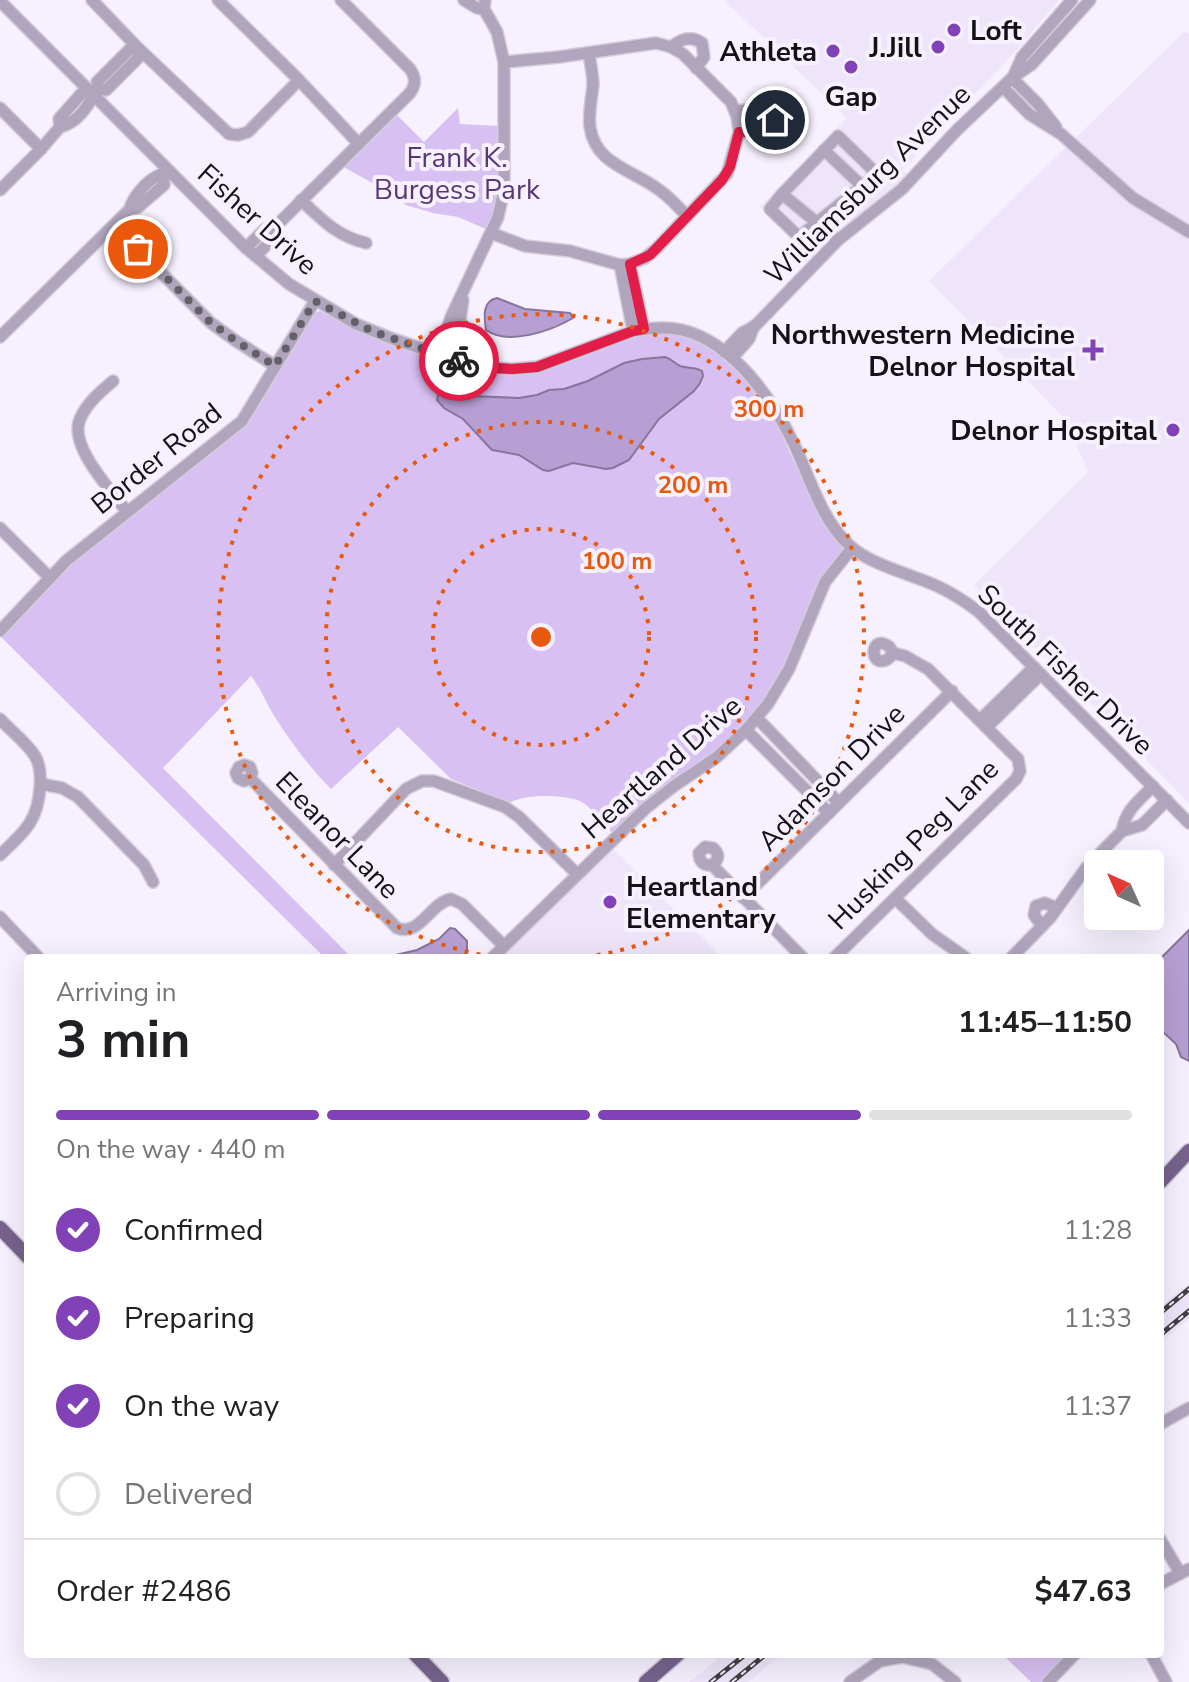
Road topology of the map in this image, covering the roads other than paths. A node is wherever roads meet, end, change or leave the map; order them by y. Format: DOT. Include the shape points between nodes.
graph roads {
  1 [pos="92,0"];
  2 [pos="218,0"];
  3 [pos="341,0"];
  4 [pos="464,0"];
  5 [pos="1072,0"];
  6 [pos="1090,0"];
  7 [pos="0,1"];
  8 [pos="484,5"];
  9 [pos="671,47"];
  10 [pos="138,48"];
  11 [pos="589,53"];
  12 [pos="504,62"];
  13 [pos="696,68"];
  14 [pos="299,80"];
  15 [pos="1008,82"];
  16 [pos="95,91"];
  17 [pos="0,108"];
  18 [pos="735,111"];
  19 [pos="739,132"];
  20 [pos="359,144"];
  21 [pos="41,149"];
  22 [pos="824,150"];
  23 [pos="166,173"];
  24 [pos="862,186"];
  25 [pos="0,190"];
  26 [pos="782,194"];
  27 [pos="301,200"];
  28 [pos="687,216"];
  29 [pos="818,224"];
  30 [pos="114,225"];
  31 [pos="1189,232"];
  32 [pos="491,233"];
  33 [pos="838,240"];
  34 [pos="366,243"];
  35 [pos="251,252"];
  36 [pos="625,265"];
  37 [pos="315,301"];
  38 [pos="639,330"];
  39 [pos="0,337"];
  40 [pos="728,355"];
  41 [pos="444,356"];
  42 [pos="275,366"];
  43 [pos="113,381"];
  44 [pos="127,512"];
  45 [pos="0,528"];
  46 [pos="852,548"];
  47 [pos="50,578"];
  48 [pos="0,631"];
  49 [pos="893,653"];
  50 [pos="1037,670"];
  51 [pos="952,691"];
  52 [pos="757,718"];
  53 [pos="0,719"];
  54 [pos="983,723"];
  55 [pos="746,730"];
  56 [pos="250,778"];
  57 [pos="41,784"];
  58 [pos="1153,786"];
  59 [pos="1167,800"];
  60 [pos="839,803"];
  61 [pos="829,813"];
  62 [pos="1189,823"];
  63 [pos="1122,831"];
  64 [pos="1108,850"];
  65 [pos="0,855"];
  66 [pos="334,865"];
  67 [pos="712,865"];
  68 [pos="577,874"];
  69 [pos="1084,878"];
  70 [pos="153,882"];
  71 [pos="743,898"];
  72 [pos="895,898"];
  73 [pos="1057,908"];
  74 [pos="0,917"];
  75 [pos="1042,926"];
  76 [pos="504,946"];
  77 [pos="35,954"];
  78 [pos="496,954"];
  79 [pos="799,954"];
  80 [pos="838,954"];
  81 [pos="960,954"];
  82 [pos="1015,954"];
  83 [pos="1189,1151"];
  84 [pos="1164,1178"];
  85 [pos="0,1228"];
  86 [pos="24,1253"];
  87 [pos="1189,1408"];
  88 [pos="1164,1422"];
  89 [pos="1164,1544"];
  90 [pos="1184,1571"];
  91 [pos="1164,1582"];
  92 [pos="419,1658"];
  93 [pos="673,1658"];
  94 [pos="896,1658"];
  95 [pos="906,1658"];
  96 [pos="1071,1658"];
  97 [pos="1153,1658"];
  98 [pos="442,1682"];
  99 [pos="646,1682"];
  100 [pos="850,1682"];
  101 [pos="955,1682"];
  102 [pos="1048,1682"];
  103 [pos="1166,1682"];
  1 -- 10 [label="street"];
  2 -- 14 [label="street"];
  3 -- 20 [label="street" via="415,80 410,93"];
  4 -- 8 [label="street" via="477,8"];
  5 -- 15 [label="street, Williamsburg Avenue" via="1022,57"];
  6 -- 15 [label="street, Williamsburg Avenue" via="1031,65"];
  7 -- 16 [label="street, Fisher Drive"];
  8 -- 12 [label="street"];
  9 -- 11 [label="street" via="647,43"];
  9 -- 13 [label="street"];
  9 -- 13 [label="street" via="683,39 702,43 704,57"];
  10 -- 14 [label="street" via="234,135 248,132"];
  10 -- 16 [label="street" via="130,49 97,82"];
  11 -- 12 [label="street"];
  11 -- 28 [label="street" via="589,118 596,146"];
  12 -- 32 [label="street" via="505,179"];
  13 -- 18 [label="street"];
  14 -- 20 [label="street"];
  15 -- 31 [label="street" via="1029,114 1061,134 1133,198"];
  15 -- 33 [label="street, Williamsburg Avenue" via="902,189"];
  16 -- 21 [label="street" via="82,93 70,105"];
  16 -- 23 [label="street, Fisher Drive"];
  17 -- 21 [label="street"];
  18 -- 19 [label="street"];
  18 -- 19 [label="street" via="766,108 775,115 765,131"];
  19 -- 28 [label="street" via="727,174"];
  20 -- 27 [label="street"];
  21 -- 25 [label="street"];
  22 -- 24 [label="street"];
  22 -- 24 [label="street" via="838,136 877,174"];
  22 -- 26 [label="street"];
  23 -- 30 [label="street" via="141,191"];
  23 -- 35 [label="street, Fisher Drive"];
  24 -- 29 [label="street"];
  26 -- 29 [label="street"];
  26 -- 29 [label="street" via="770,209 799,237"];
  27 -- 34 [label="street" via="344,236"];
  27 -- 35 [label="street" via="279,223 265,229"];
  28 -- 36 [label="street" via="650,255"];
  29 -- 33 [label="street"];
  30 -- 39 [label="street"];
  30 -- 42 [label="street" via="211,323"];
  32 -- 36 [label="street" via="525,246"];
  32 -- 41 [label="street" via="451,317"];
  33 -- 40 [label="street, Williamsburg Avenue" via="755,326 742,333"];
  35 -- 37 [label="street, Fisher Drive"];
  36 -- 38 [label="street"];
  37 -- 41 [label="street, Fisher Drive" via="374,332"];
  37 -- 42 [label="street, Border Road"];
  38 -- 40 [label="street, Fisher Drive" via="683,330"];
  38 -- 41 [label="street, Fisher Drive" via="537,367 478,367"];
  40 -- 46 [label="street, Fisher Drive" via="778,413 824,512"];
  42 -- 44 [label="street, Border Road" via="242,421"];
  43 -- 44 [label="street" via="93,398 78,422 78,441"];
  44 -- 47 [label="street, Border Road"];
  45 -- 47 [label="street"];
  46 -- 50 [label="street, South Fisher Drive" via="969,605"];
  46 -- 52 [label="street, Heartland Drive" via="825,582 789,669"];
  47 -- 48 [label="street, Border Road"];
  49 -- 51 [label="street, Husking Peg Lane" via="928,669"];
  50 -- 54 [label="street"];
  50 -- 58 [label="street, South Fisher Drive"];
  51 -- 54 [label="street, Husking Peg Lane"];
  51 -- 60 [label="street, Adamson Drive"];
  52 -- 55 [label="street, Heartland Drive"];
  52 -- 60 [label="street"];
  53 -- 57 [label="street" via="34,755"];
  54 -- 72 [label="street, Husking Peg Lane" via="1018,759 1018,775"];
  55 -- 61 [label="street"];
  55 -- 68 [label="street, Heartland Drive" via="655,800"];
  56 -- 66 [label="street, Eleanor Lane"];
  57 -- 65 [label="street" via="33,820"];
  57 -- 70 [label="street" via="78,797 144,865"];
  58 -- 59 [label="street, South Fisher Drive"];
  58 -- 63 [label="street" via="1128,812"];
  59 -- 62 [label="street, South Fisher Drive"];
  59 -- 63 [label="street" via="1142,825"];
  60 -- 61 [label="street, Adamson Drive"];
  61 -- 71 [label="street, Adamson Drive"];
  63 -- 64 [label="street"];
  66 -- 68 [label="street" via="406,789 429,781 511,810"];
  66 -- 76 [label="street, Eleanor Lane" via="402,930 415,927 439,903 451,899"];
  67 -- 71 [label="street"];
  68 -- 76 [label="street, Heartland Drive"];
  69 -- 73 [label="street"];
  71 -- 79 [label="street"];
  72 -- 80 [label="street, Husking Peg Lane"];
  72 -- 81 [label="street"];
  73 -- 75 [label="street"];
  73 -- 75 [label="street" via="1036,906 1034,915"];
  74 -- 77 [label="street"];
  75 -- 82 [label="street"];
  76 -- 78 [label="street, Heartland Drive"];
  83 -- 84 [label="main road"];
  85 -- 86 [label="main road"];
  87 -- 88 [label="street"];
  89 -- 90 [label="street"];
  90 -- 91 [label="street"];
  92 -- 98 [label="main road"];
  93 -- 99 [label="main road"];
  94 -- 100 [label="street" via="880,1661"];
  95 -- 101 [label="street" via="932,1664"];
  96 -- 102 [label="street"];
  97 -- 103 [label="street"];
}
